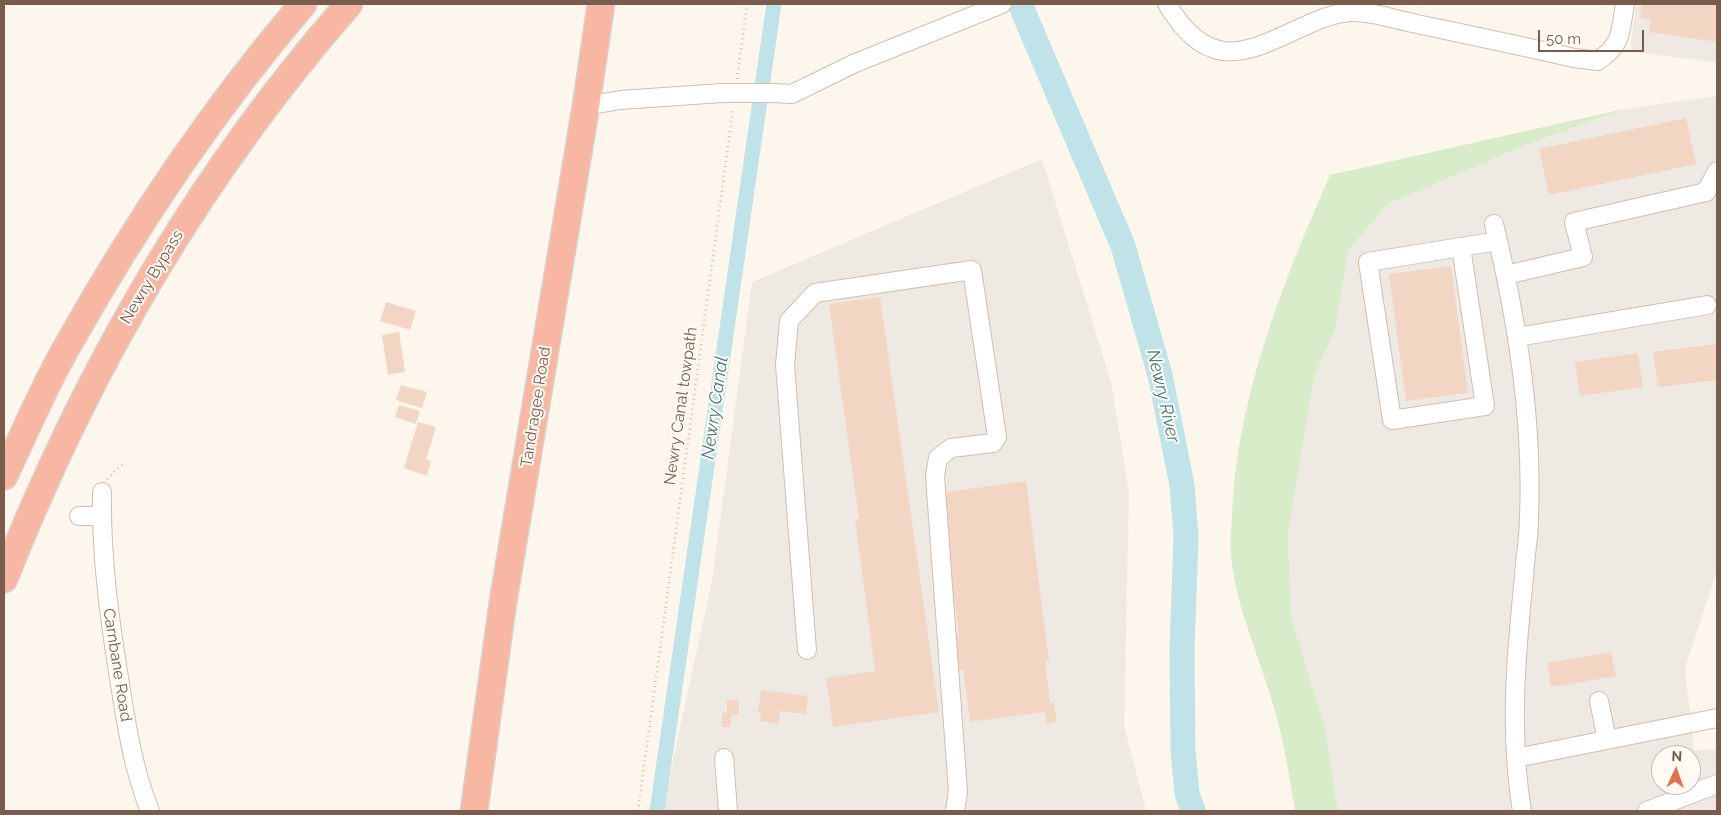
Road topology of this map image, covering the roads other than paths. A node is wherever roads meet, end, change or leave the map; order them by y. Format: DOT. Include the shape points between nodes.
graph roads {
  1 [pos="303,4"];
  2 [pos="349,4"];
  3 [pos="600,4"];
  4 [pos="1167,4"];
  5 [pos="1625,4"];
  6 [pos="996,6"];
  7 [pos="586,106"];
  8 [pos="1717,171"];
  9 [pos="1461,247"];
  10 [pos="1506,275"];
  11 [pos="1707,306"];
  12 [pos="1517,337"];
  13 [pos="4,476"];
  14 [pos="102,492"];
  15 [pos="79,516"];
  16 [pos="102,516"];
  17 [pos="4,579"];
  18 [pos="807,650"];
  19 [pos="1599,701"];
  20 [pos="1717,718"];
  21 [pos="1607,740"];
  22 [pos="724,758"];
  23 [pos="1516,758"];
  24 [pos="1717,784"];
  25 [pos="150,811"];
  26 [pos="474,811"];
  27 [pos="728,811"];
  28 [pos="955,811"];
  29 [pos="1522,811"];
  30 [pos="1646,811"];
  1 -- 13 [label="highway" via="237,86 150,210 68,345"];
  2 -- 17 [label="highway, Newry Bypass" via="270,101 208,186 160,260 73,419"];
  3 -- 7 [label="highway, Tandragee Road"];
  4 -- 5 [label="street" via="1191,35 1208,47 1224,51 1242,51 1328,17 1362,13 1598,61 1612,51 1620,38"];
  6 -- 7 [label="street, bridge" via="853,64 792,94 620,100"];
  7 -- 26 [label="highway, Tandragee Road" via="505,592"];
  8 -- 10 [label="street" via="1706,192 1574,222 1583,257"];
  9 -- 9 [label="street" via="1368,262 1392,420 1485,406"];
  9 -- 10 [label="street" via="1496,232"];
  10 -- 12 [label="street"];
  11 -- 12 [label="street"];
  12 -- 23 [label="street" via="1526,401 1530,517 1514,696"];
  14 -- 16 [label="street, Carnbane Road"];
  15 -- 16 [label="street"];
  16 -- 25 [label="street, Carnbane Road" via="105,590 128,738"];
  18 -- 28 [label="street" via="785,365 789,321 815,293 972,270 997,437 992,443 951,448 938,458 935,476 958,792"];
  19 -- 21 [label="street"];
  20 -- 21 [label="street"];
  21 -- 23 [label="street"];
  22 -- 27 [label="street"];
  23 -- 29 [label="street"];
  24 -- 30 [label="street"];
}
